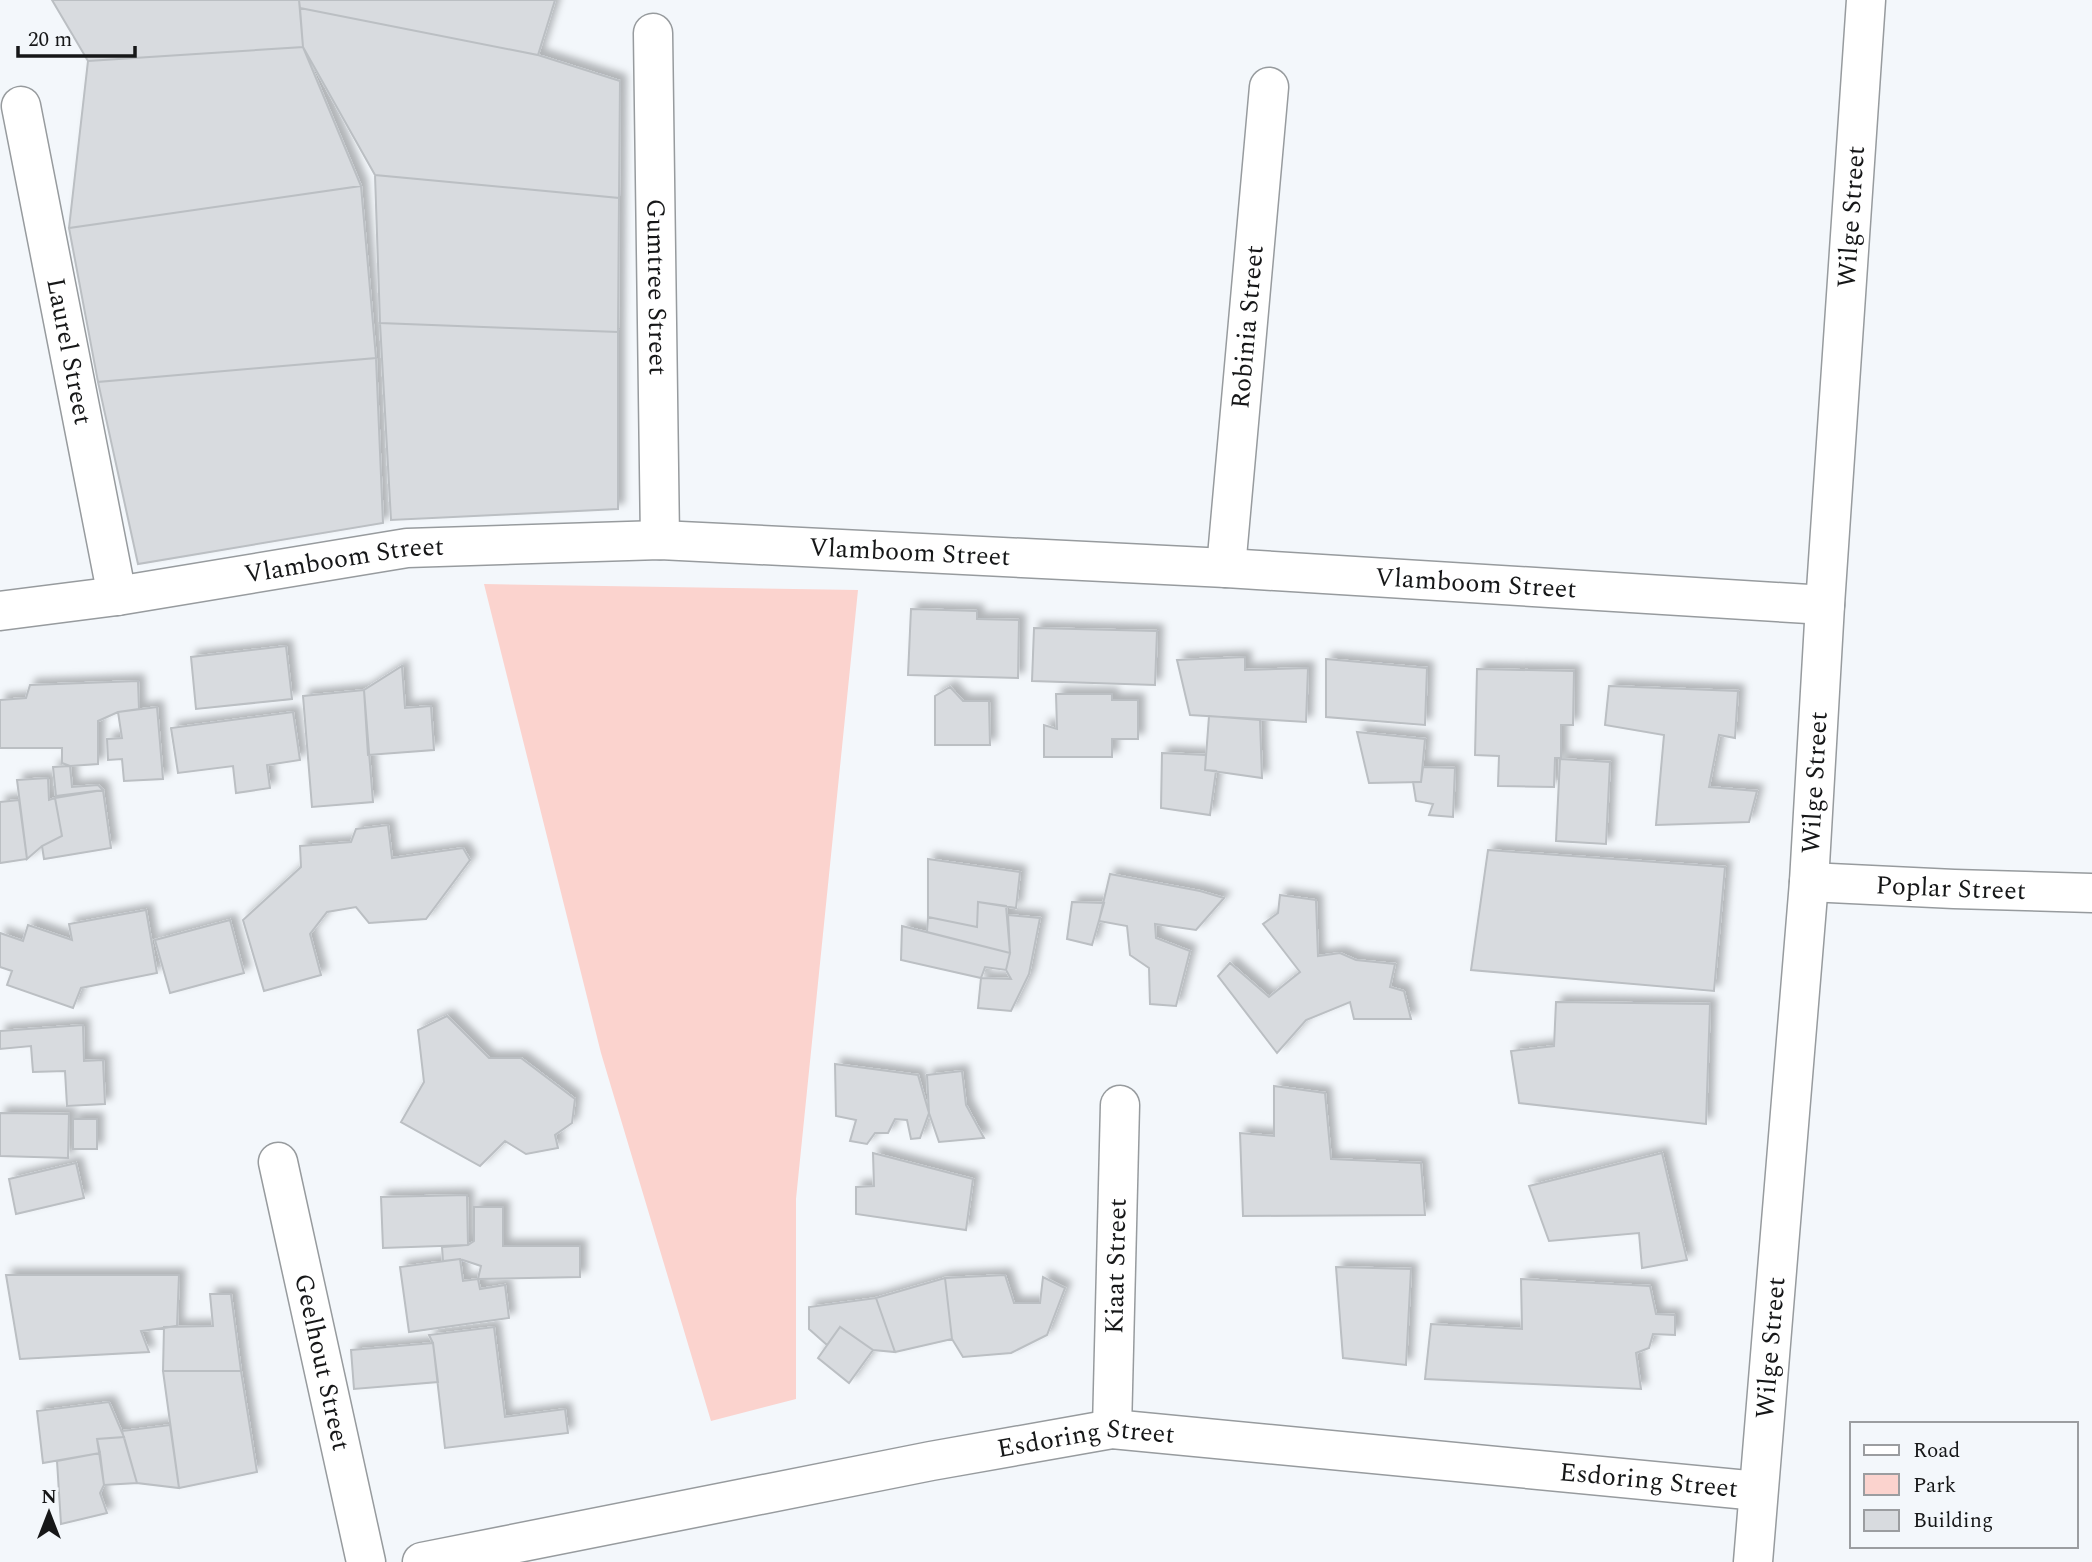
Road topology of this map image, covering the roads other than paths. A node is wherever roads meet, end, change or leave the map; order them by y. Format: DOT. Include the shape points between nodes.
graph roads {
  1 [pos="1866,0"];
  2 [pos="653,33"];
  3 [pos="1269,87"];
  4 [pos="21,106"];
  5 [pos="660,540"];
  6 [pos="1226,568"];
  7 [pos="117,596"];
  8 [pos="1825,605"];
  9 [pos="0,611"];
  10 [pos="1810,882"];
  11 [pos="2092,893"];
  12 [pos="1120,1105"];
  13 [pos="278,1162"];
  14 [pos="1112,1429"];
  15 [pos="1758,1491"];
  16 [pos="366,1562"];
  17 [pos="422,1562"];
  18 [pos="1753,1562"];
  1 -- 8 [label="street, Wilge Street"];
  2 -- 5 [label="street, Gumtree Street"];
  3 -- 6 [label="street, Robinia Street"];
  4 -- 7 [label="street, Laurel Street"];
  5 -- 6 [label="street, Vlamboom Street"];
  5 -- 7 [label="street, Vlamboom Street" via="407,548"];
  6 -- 8 [label="street, Vlamboom Street"];
  7 -- 9 [label="street, Vlamboom Street"];
  8 -- 10 [label="street, Wilge Street"];
  10 -- 11 [label="street, Poplar Street"];
  10 -- 15 [label="street, Wilge Street"];
  12 -- 14 [label="street, Kiaat Street"];
  13 -- 16 [label="street, Geelhout Street"];
  14 -- 15 [label="street, Esdoring Street"];
  14 -- 17 [label="street, Esdoring Street"];
  15 -- 18 [label="street, Wilge Street"];
}
